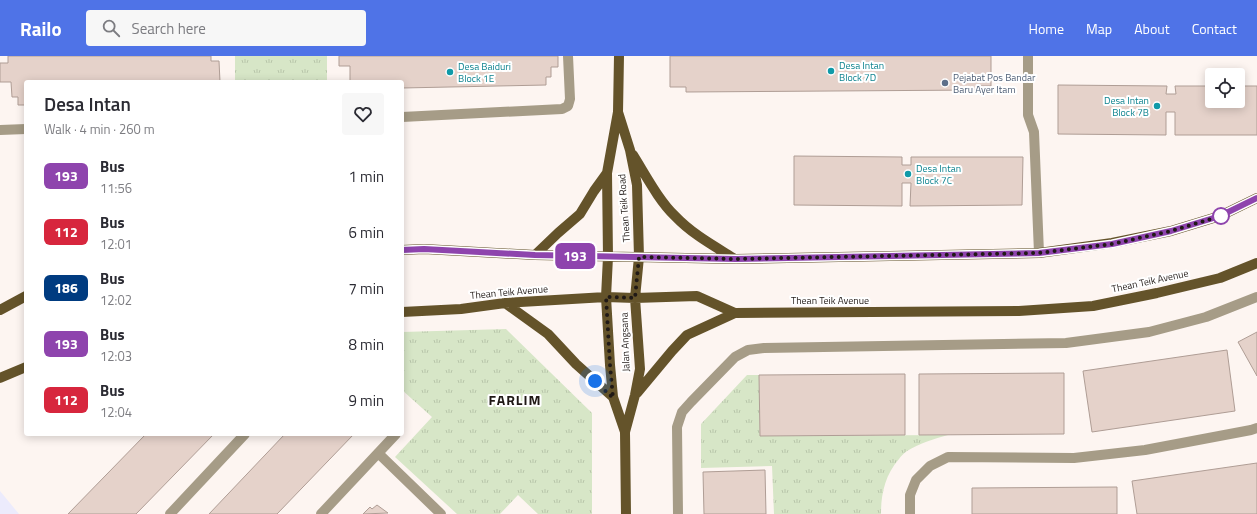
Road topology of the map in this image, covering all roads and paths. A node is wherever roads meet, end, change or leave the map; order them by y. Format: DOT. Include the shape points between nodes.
graph roads {
  1 [pos="568,56"];
  2 [pos="619,56"];
  3 [pos="1028,56"];
  4 [pos="618,112"];
  5 [pos="404,117"];
  6 [pos="24,129"];
  7 [pos="0,130"];
  8 [pos="630,150"];
  9 [pos="607,173"];
  10 [pos="1257,198"];
  11 [pos="404,250"];
  12 [pos="1039,253"];
  13 [pos="535,255"];
  14 [pos="608,257"];
  15 [pos="639,257"];
  16 [pos="736,259"];
  17 [pos="1257,263"];
  18 [pos="24,297"];
  19 [pos="606,297"];
  20 [pos="1257,297"];
  21 [pos="635,298"];
  22 [pos="505,303"];
  23 [pos="0,310"];
  24 [pos="404,312"];
  25 [pos="735,313"];
  26 [pos="24,368"];
  27 [pos="0,378"];
  28 [pos="635,395"];
  29 [pos="613,398"];
  30 [pos="1257,428"];
  31 [pos="625,432"];
  32 [pos="244,436"];
  33 [pos="394,436"];
  34 [pos="378,453"];
  35 [pos="170,514"];
  36 [pos="321,514"];
  37 [pos="441,514"];
  38 [pos="626,514"];
  39 [pos="678,514"];
  40 [pos="910,514"];
  1 -- 5 [label="lane" via="570,99 568,106 562,109"];
  2 -- 4 [label="main road, Thean Teik Road"];
  3 -- 12 [label="lane" via="1028,115 1034,132"];
  4 -- 8 [label="main road, Thean Teik Road"];
  4 -- 9 [label="main road, Thean Teik Road"];
  6 -- 7 [label="lane"];
  8 -- 15 [label="main road, Thean Teik Road" via="636,185"];
  8 -- 16 [label="main road" via="674,216 697,235"];
  9 -- 13 [label="main road" via="580,214"];
  9 -- 14 [label="main road, Thean Teik Road"];
  10 -- 12 [label="main road" via="1220,216 1171,231 1112,244"];
  11 -- 13 [label="main road"];
  12 -- 16 [label="main road"];
  13 -- 14 [label="main road"];
  14 -- 15 [label="main road"];
  14 -- 19 [label="main road, Thean Teik Road"];
  15 -- 16 [label="main road"];
  15 -- 21 [label="main road, Thean Teik Road"];
  17 -- 25 [label="main road, Thean Teik Avenue" via="1220,278 1093,306 1019,311"];
  18 -- 23 [label="main road"];
  19 -- 21 [label="main road, Thean Teik Avenue"];
  19 -- 22 [label="main road, Thean Teik Avenue"];
  19 -- 29 [label="main road, Jalan Angsana"];
  20 -- 39 [label="lane" via="1206,317 1149,332 1066,343 748,350 735,357 682,412 677,427"];
  21 -- 25 [label="main road, Thean Teik Avenue" via="696,296"];
  21 -- 28 [label="main road, Jalan Angsana" via="640,369"];
  22 -- 24 [label="main road, Thean Teik Avenue" via="461,309"];
  22 -- 29 [label="main road" via="548,334"];
  25 -- 28 [label="main road" via="687,335"];
  26 -- 27 [label="main road"];
  28 -- 31 [label="main road, Jalan Angsana"];
  29 -- 31 [label="main road, Jalan Angsana"];
  30 -- 40 [label="lane" via="1145,450 1074,458 948,457 930,466 916,480 910,495"];
  31 -- 38 [label="main road, Jalan Angsana"];
  32 -- 35 [label="lane"];
  33 -- 34 [label="lane"];
  34 -- 36 [label="lane"];
  34 -- 37 [label="lane"];
}
